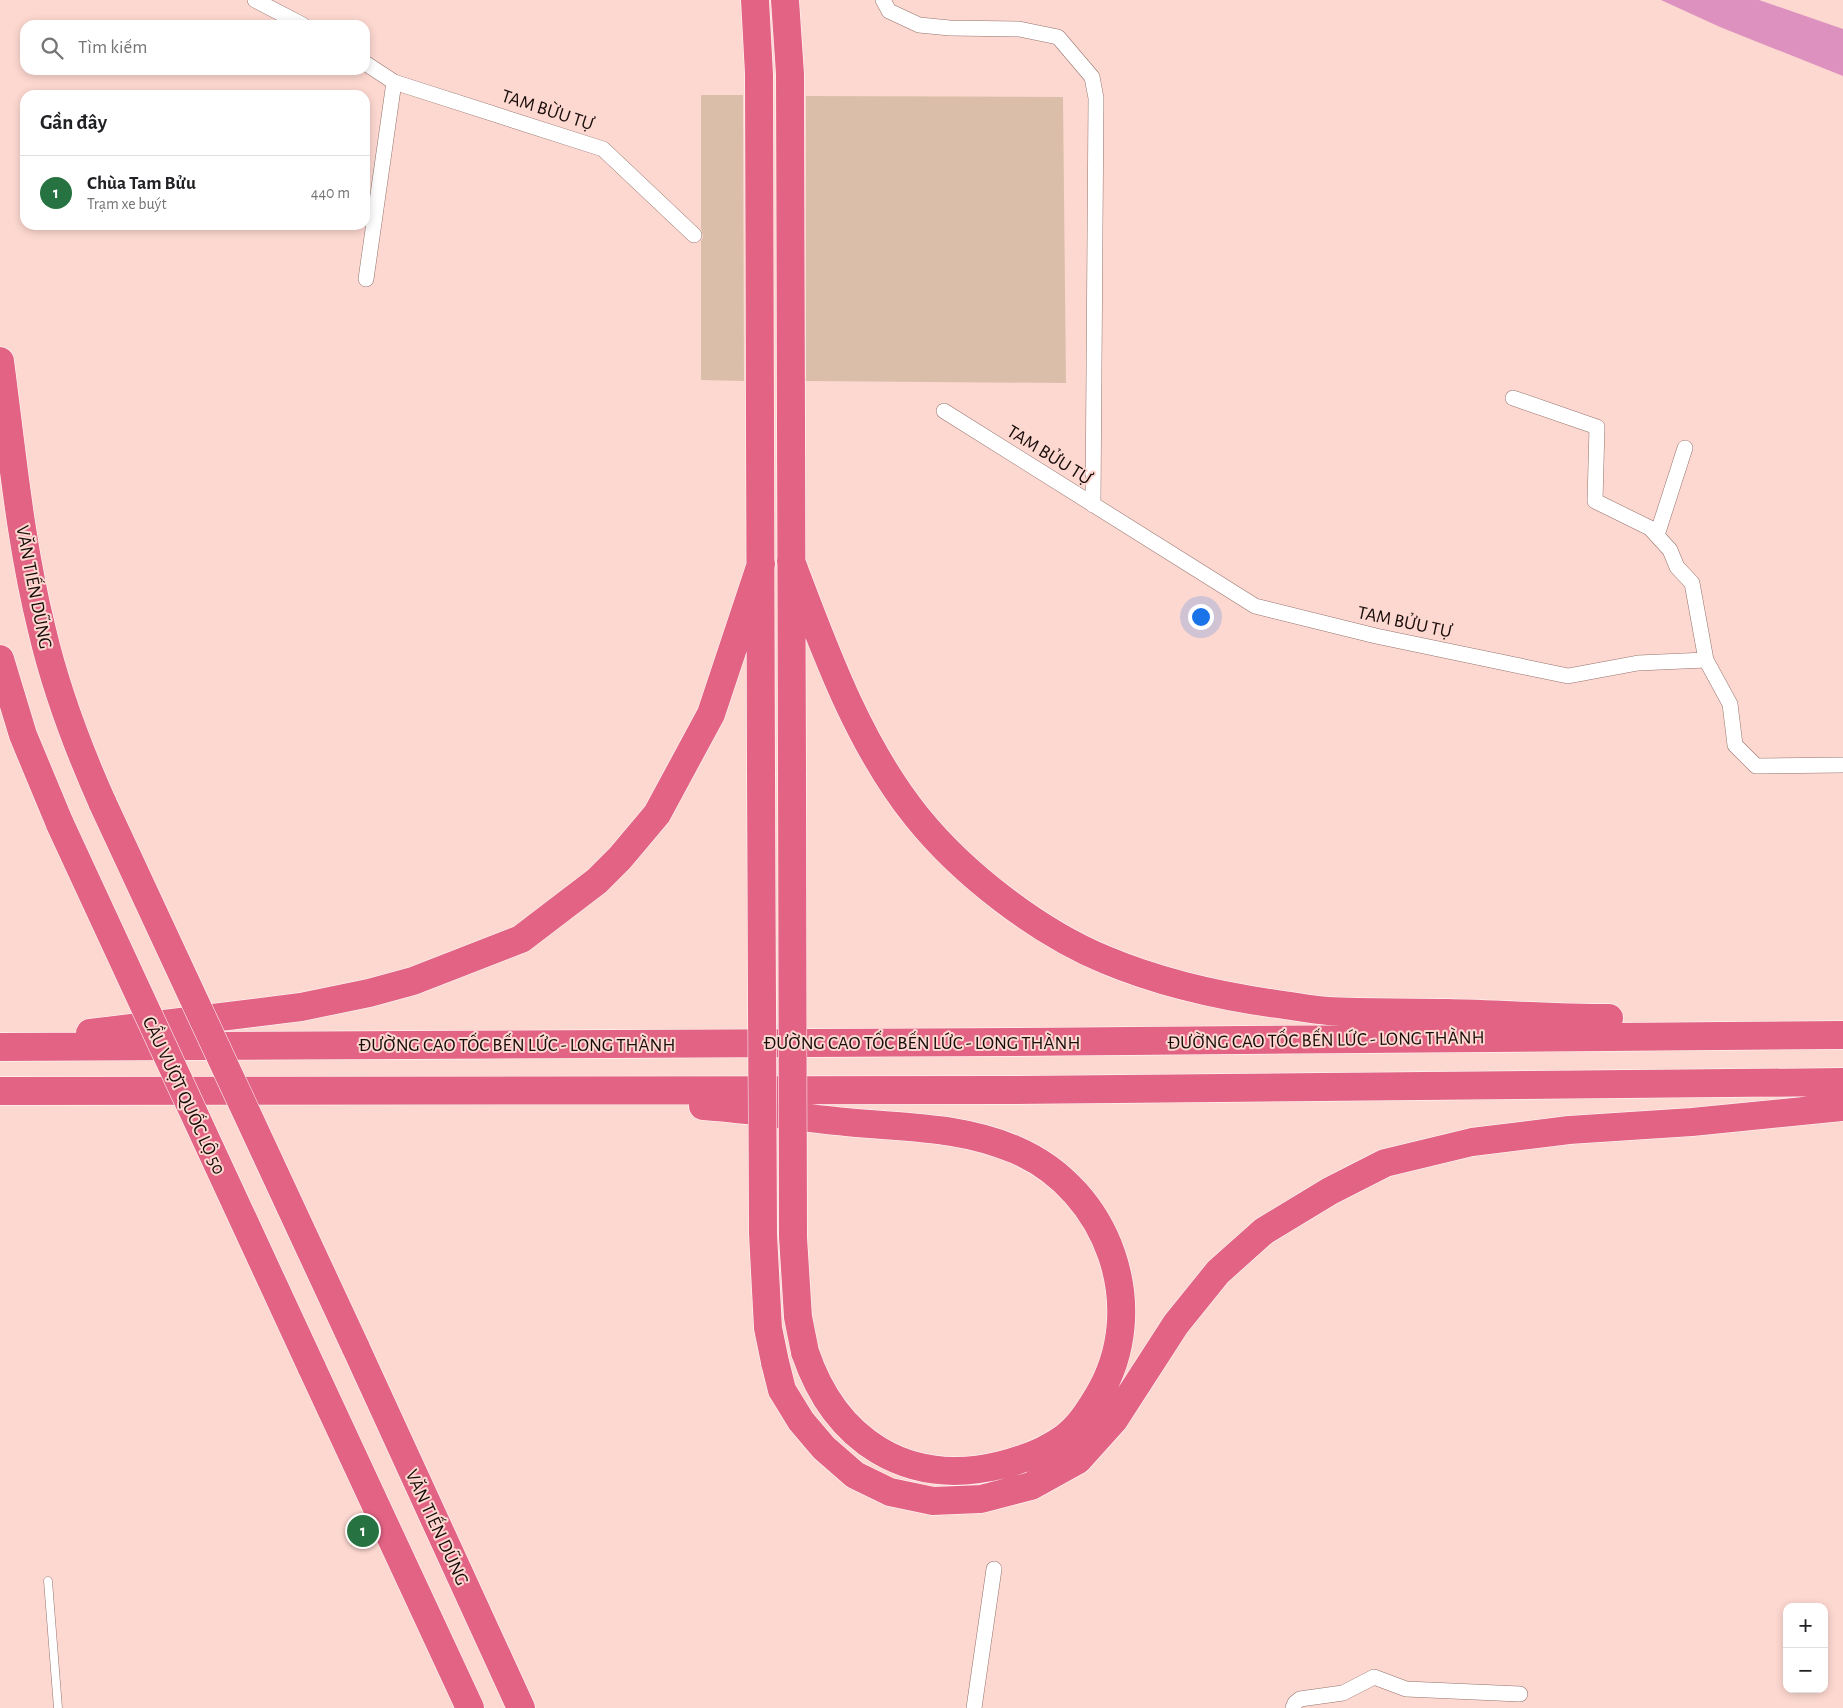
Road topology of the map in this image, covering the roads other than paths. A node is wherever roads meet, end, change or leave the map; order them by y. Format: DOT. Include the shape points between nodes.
graph roads {
  1 [pos="255,0"];
  2 [pos="754,0"];
  3 [pos="785,0"];
  4 [pos="883,0"];
  5 [pos="293,20"];
  6 [pos="370,66"];
  7 [pos="394,82"];
  8 [pos="694,235"];
  9 [pos="366,279"];
  10 [pos="0,361"];
  11 [pos="1513,398"];
  12 [pos="944,411"];
  13 [pos="1685,448"];
  14 [pos="1093,505"];
  15 [pos="1657,536"];
  16 [pos="791,561"];
  17 [pos="761,564"];
  18 [pos="0,659"];
  19 [pos="1706,660"];
  20 [pos="1843,765"];
  21 [pos="1843,1023"];
  22 [pos="1843,1034"];
  23 [pos="0,1039"];
  24 [pos="0,1047"];
  25 [pos="1843,1082"];
  26 [pos="0,1091"];
  27 [pos="410,1091"];
  28 [pos="1843,1107"];
  29 [pos="994,1569"];
  30 [pos="48,1582"];
  31 [pos="1520,1694"];
  32 [pos="58,1708"];
  33 [pos="470,1708"];
  34 [pos="521,1708"];
  35 [pos="974,1708"];
  36 [pos="1293,1708"];
  1 -- 5 [label="street"];
  2 -- 17 [label="highway" via="759,84"];
  3 -- 16 [label="highway" via="790,74"];
  4 -- 14 [label="street" via="889,11 919,25 1019,29 1058,37 1092,77 1096,98"];
  6 -- 7 [label="street, TAM BỪU TỰ"];
  7 -- 8 [label="street, TAM BỪU TỰ" via="603,149"];
  7 -- 9 [label="street"];
  10 -- 34 [label="highway, VĂN TIẾN DŨNG, bridge" via="26,553 40,621 68,719 103,804"];
  11 -- 15 [label="street" via="1597,427 1594,501 1650,528"];
  12 -- 14 [label="street, TAM BỬU TỰ"];
  13 -- 15 [label="street"];
  14 -- 19 [label="street, TAM BỬU TỰ" via="1255,606 1301,618 1568,676 1638,663"];
  15 -- 19 [label="street" via="1692,583"];
  16 -- 21 [label="highway" via="823,647 854,713 883,766 917,817 965,867 1011,906 1105,960 1226,997 1326,1011"];
  16 -- 27 [label="highway, bridge" via="792,773 793,1237 798,1317 814,1378 848,1427 868,1445 896,1461 935,1471 978,1471 1022,1460 1064,1438 1087,1414 1107,1382 1118,1347 1121,1307 1117,1273 1108,1242 1092,1212 1062,1178 1018,1151 973,1135 925,1127 850,1123 732,1108"];
  17 -- 23 [label="highway" via="711,714 657,814 597,881 521,939 414,981 338,1000 90,1033"];
  17 -- 28 [label="highway, bridge" via="762,1234 768,1328 782,1390 801,1421 824,1448 855,1475 890,1492 933,1501 981,1499 1032,1486 1078,1460 1114,1420 1176,1324 1218,1272 1264,1231 1330,1191 1385,1163 1472,1142 1569,1130"];
  18 -- 33 [label="highway, CẦU VƯỢT QUỐC LỘ 50, bridge" via="23,735 60,824"];
  19 -- 20 [label="street" via="1730,704 1736,745 1756,766"];
  22 -- 24 [label="highway, ĐƯỜNG CAO TỐC BẾN LỨC - LONG THÀNH"];
  25 -- 27 [label="highway" via="1012,1090"];
  26 -- 27 [label="highway"];
  29 -- 35 [label="street"];
  30 -- 32 [label="lane"];
  31 -- 36 [label="street" via="1406,1689 1374,1677 1343,1694 1300,1699"];
}
